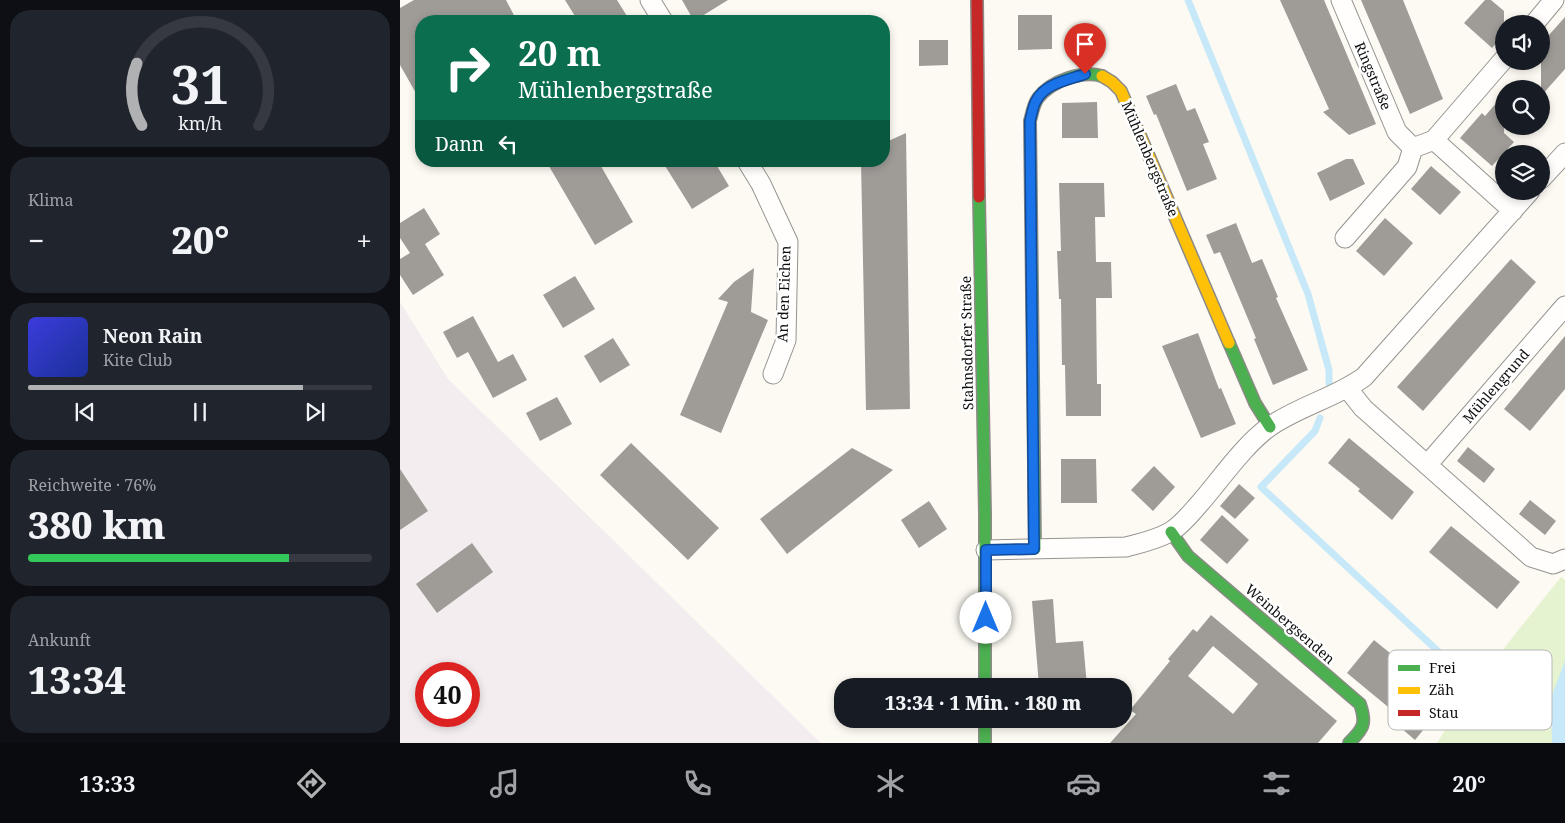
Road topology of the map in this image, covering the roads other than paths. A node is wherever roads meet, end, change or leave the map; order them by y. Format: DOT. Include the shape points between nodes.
graph roads {
  1 [pos="650,0"];
  2 [pos="977,0"];
  3 [pos="1341,0"];
  4 [pos="1554,0"];
  5 [pos="659,15"];
  6 [pos="1542,15"];
  7 [pos="1495,69"];
  8 [pos="1434,140"];
  9 [pos="1413,148"];
  10 [pos="1565,153"];
  11 [pos="750,167"];
  12 [pos="1550,169"];
  13 [pos="1522,200"];
  14 [pos="1513,211"];
  15 [pos="1344,238"];
  16 [pos="1565,306"];
  17 [pos="773,374"];
  18 [pos="1348,389"];
  19 [pos="1270,427"];
  20 [pos="1427,465"];
  21 [pos="1171,532"];
  22 [pos="1034,549"];
  23 [pos="986,550"];
  24 [pos="1565,559"];
  25 [pos="985,678"];
  26 [pos="985,728"];
  27 [pos="985,743"];
  28 [pos="1349,743"];
  1 -- 5 [label="street"];
  2 -- 23 [label="street, Stahnsdorfer Straße"];
  3 -- 9 [label="street, Ringstraße" via="1397,132"];
  4 -- 6 [label="street"];
  7 -- 8 [label="street"];
  8 -- 9 [label="street"];
  8 -- 14 [label="street"];
  9 -- 15 [label="street" via="1407,166"];
  10 -- 12 [label="street"];
  11 -- 17 [label="street, An den Eichen" via="788,242 786,340"];
  13 -- 14 [label="street"];
  14 -- 18 [label="street" via="1364,378"];
  16 -- 20 [label="street, Mühlengrund"];
  18 -- 19 [label="street" via="1297,411"];
  18 -- 20 [label="street" via="1363,408"];
  19 -- 21 [label="street" via="1253,441 1191,514"];
  19 -- 22 [label="street, Mühlenbergstraße" via="1255,403 1121,92 1113,81 1099,74 1085,74 1052,85 1036,101 1030,121"];
  20 -- 24 [label="street" via="1531,557 1554,564"];
  21 -- 22 [label="street" via="1126,547"];
  21 -- 28 [label="street, Weinbergsenden" via="1188,556 1360,704 1365,718 1362,730"];
  22 -- 23 [label="street"];
  23 -- 25 [label="street, Stahnsdorfer Straße"];
  26 -- 27 [label="street"];
}
